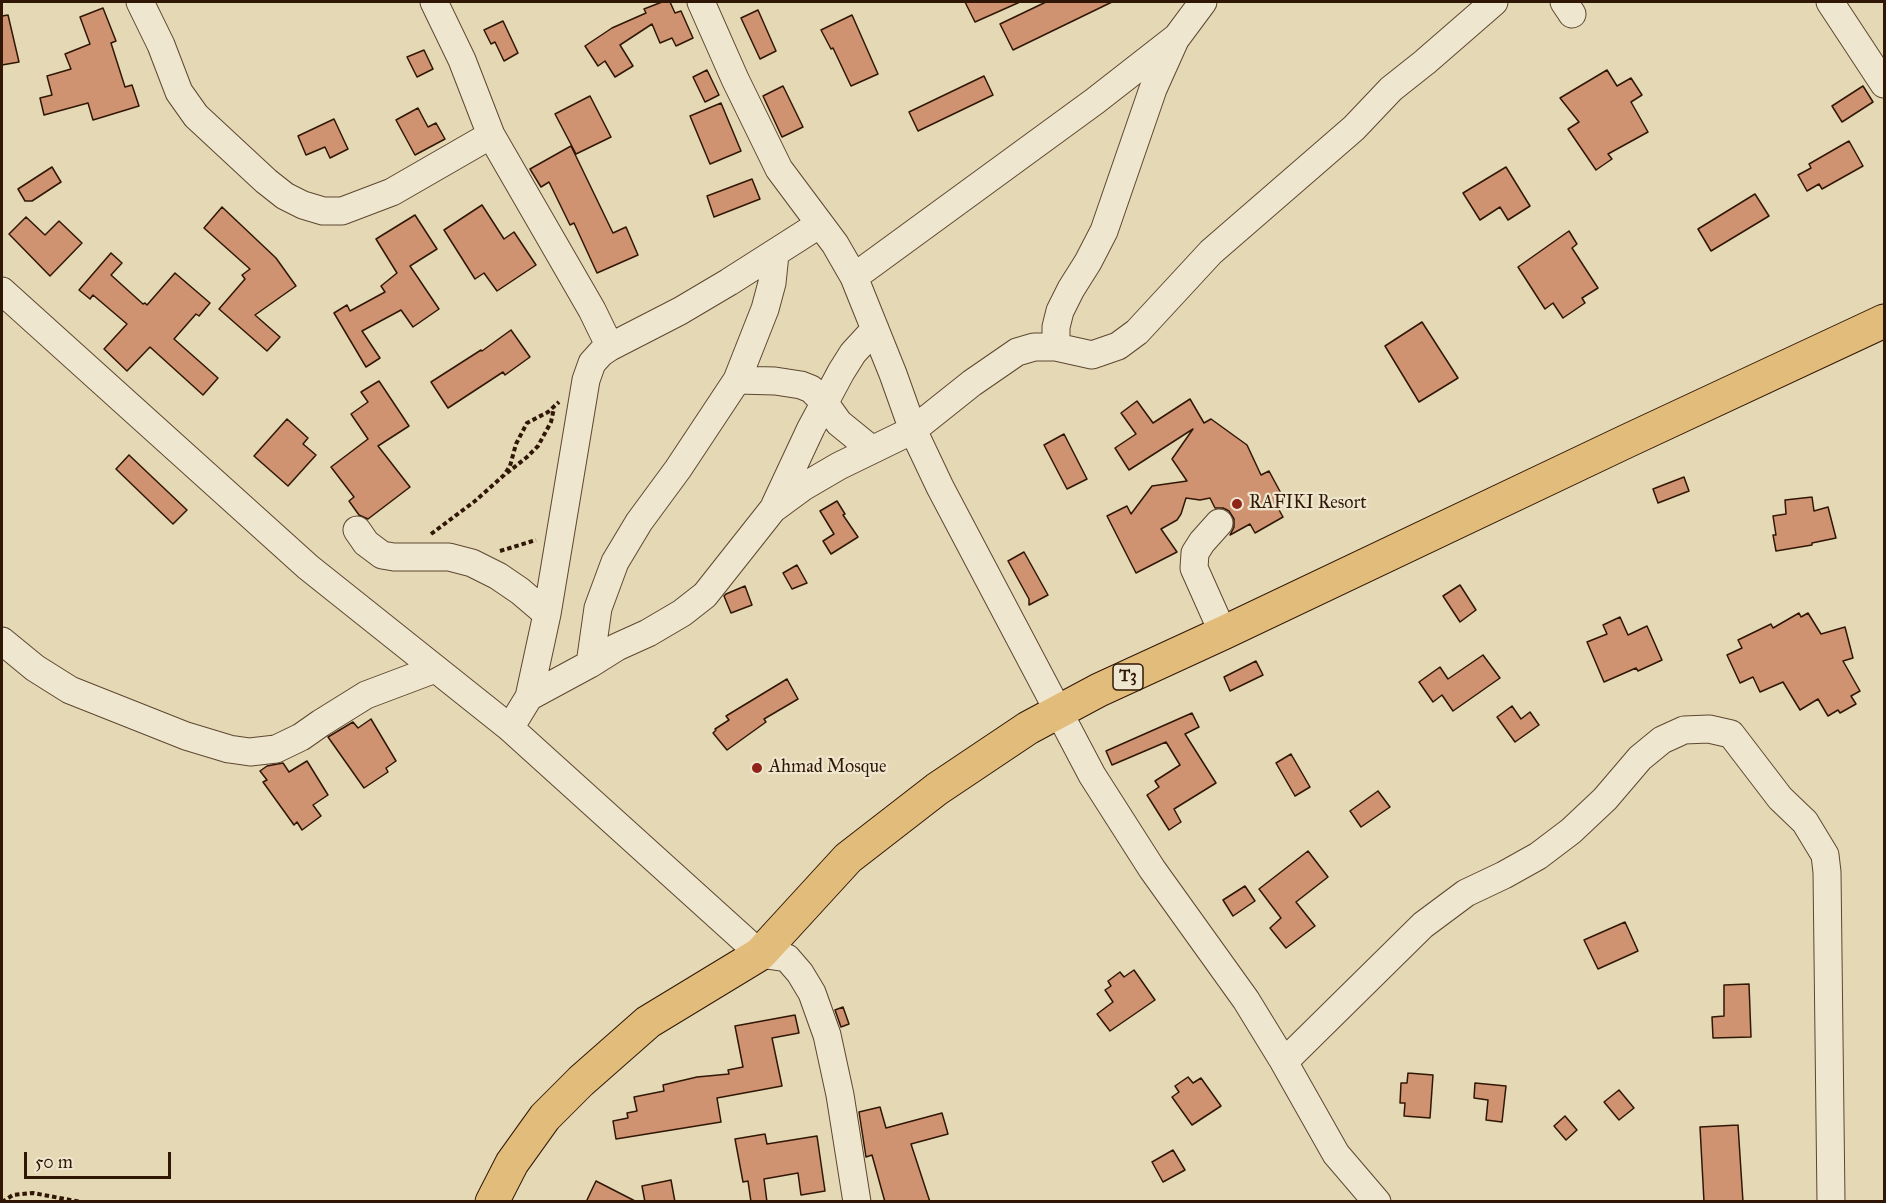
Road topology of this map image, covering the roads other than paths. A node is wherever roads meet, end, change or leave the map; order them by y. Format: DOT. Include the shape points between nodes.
graph roads {
  1 [pos="140,2"];
  2 [pos="434,2"];
  3 [pos="702,2"];
  4 [pos="1203,2"];
  5 [pos="1494,2"];
  6 [pos="1830,2"];
  7 [pos="1177,37"];
  8 [pos="1884,84"];
  9 [pos="491,135"];
  10 [pos="820,224"];
  11 [pos="775,254"];
  12 [pos="854,277"];
  13 [pos="2,291"];
  14 [pos="1884,321"];
  15 [pos="875,329"];
  16 [pos="610,346"];
  17 [pos="1056,347"];
  18 [pos="736,380"];
  19 [pos="824,402"];
  20 [pos="913,430"];
  21 [pos="871,449"];
  22 [pos="773,509"];
  23 [pos="1219,523"];
  24 [pos="357,530"];
  25 [pos="547,614"];
  26 [pos="1223,633"];
  27 [pos="2,641"];
  28 [pos="590,664"];
  29 [pos="435,669"];
  30 [pos="529,697"];
  31 [pos="1058,711"];
  32 [pos="510,728"];
  33 [pos="760,954"];
  34 [pos="1284,1062"];
  35 [pos="492,1202"];
  36 [pos="857,1202"];
  37 [pos="1377,1202"];
  38 [pos="1831,1202"];
  1 -- 9 [label="street" via="180,92 196,116 266,181 303,205 342,211 392,192"];
  2 -- 9 [label="street"];
  3 -- 10 [label="street" via="779,169"];
  4 -- 7 [label="street"];
  5 -- 17 [label="street" via="1390,88 1354,128 1211,252 1137,332 1118,346 1092,355"];
  6 -- 8 [label="street"];
  7 -- 12 [label="street"];
  7 -- 17 [label="street" via="1153,90 1104,231 1060,311"];
  9 -- 16 [label="street"];
  10 -- 11 [label="street"];
  10 -- 12 [label="street"];
  11 -- 16 [label="street" via="680,311"];
  11 -- 18 [label="street" via="765,309"];
  12 -- 15 [label="street"];
  13 -- 29 [label="street" via="308,567"];
  14 -- 26 [label="highway, T3"];
  15 -- 19 [label="street" via="853,353"];
  15 -- 20 [label="street"];
  16 -- 25 [label="street" via="592,363 586,380"];
  17 -- 20 [label="street" via="1034,346 1017,351"];
  18 -- 19 [label="street" via="801,385"];
  18 -- 28 [label="street" via="615,562 598,608"];
  19 -- 21 [label="street" via="839,423"];
  19 -- 22 [label="street"];
  20 -- 21 [label="street"];
  20 -- 31 [label="street"];
  21 -- 22 [label="street"];
  22 -- 28 [label="street" via="705,595 674,618"];
  23 -- 26 [label="street" via="1195,553 1194,568"];
  24 -- 25 [label="street" via="382,555 449,557 472,563 498,576"];
  25 -- 30 [label="street"];
  26 -- 31 [label="highway, T3"];
  27 -- 29 [label="street" via="70,690 186,736 249,752 276,749 366,695"];
  28 -- 30 [label="street"];
  29 -- 32 [label="street"];
  30 -- 32 [label="street"];
  31 -- 33 [label="highway, T3" via="937,789 848,858"];
  31 -- 34 [label="street" via="1092,775 1146,860 1246,1000"];
  32 -- 33 [label="street"];
  33 -- 35 [label="highway, T3" via="648,1022 581,1081 545,1117 512,1163"];
  33 -- 36 [label="street" via="787,958 812,993 827,1035 840,1095"];
  34 -- 37 [label="street" via="1336,1154"];
  34 -- 38 [label="street" via="1423,925 1466,893 1538,856 1571,831 1662,740 1684,730 1709,729 1731,734 1780,798 1805,822 1825,855"];
}
